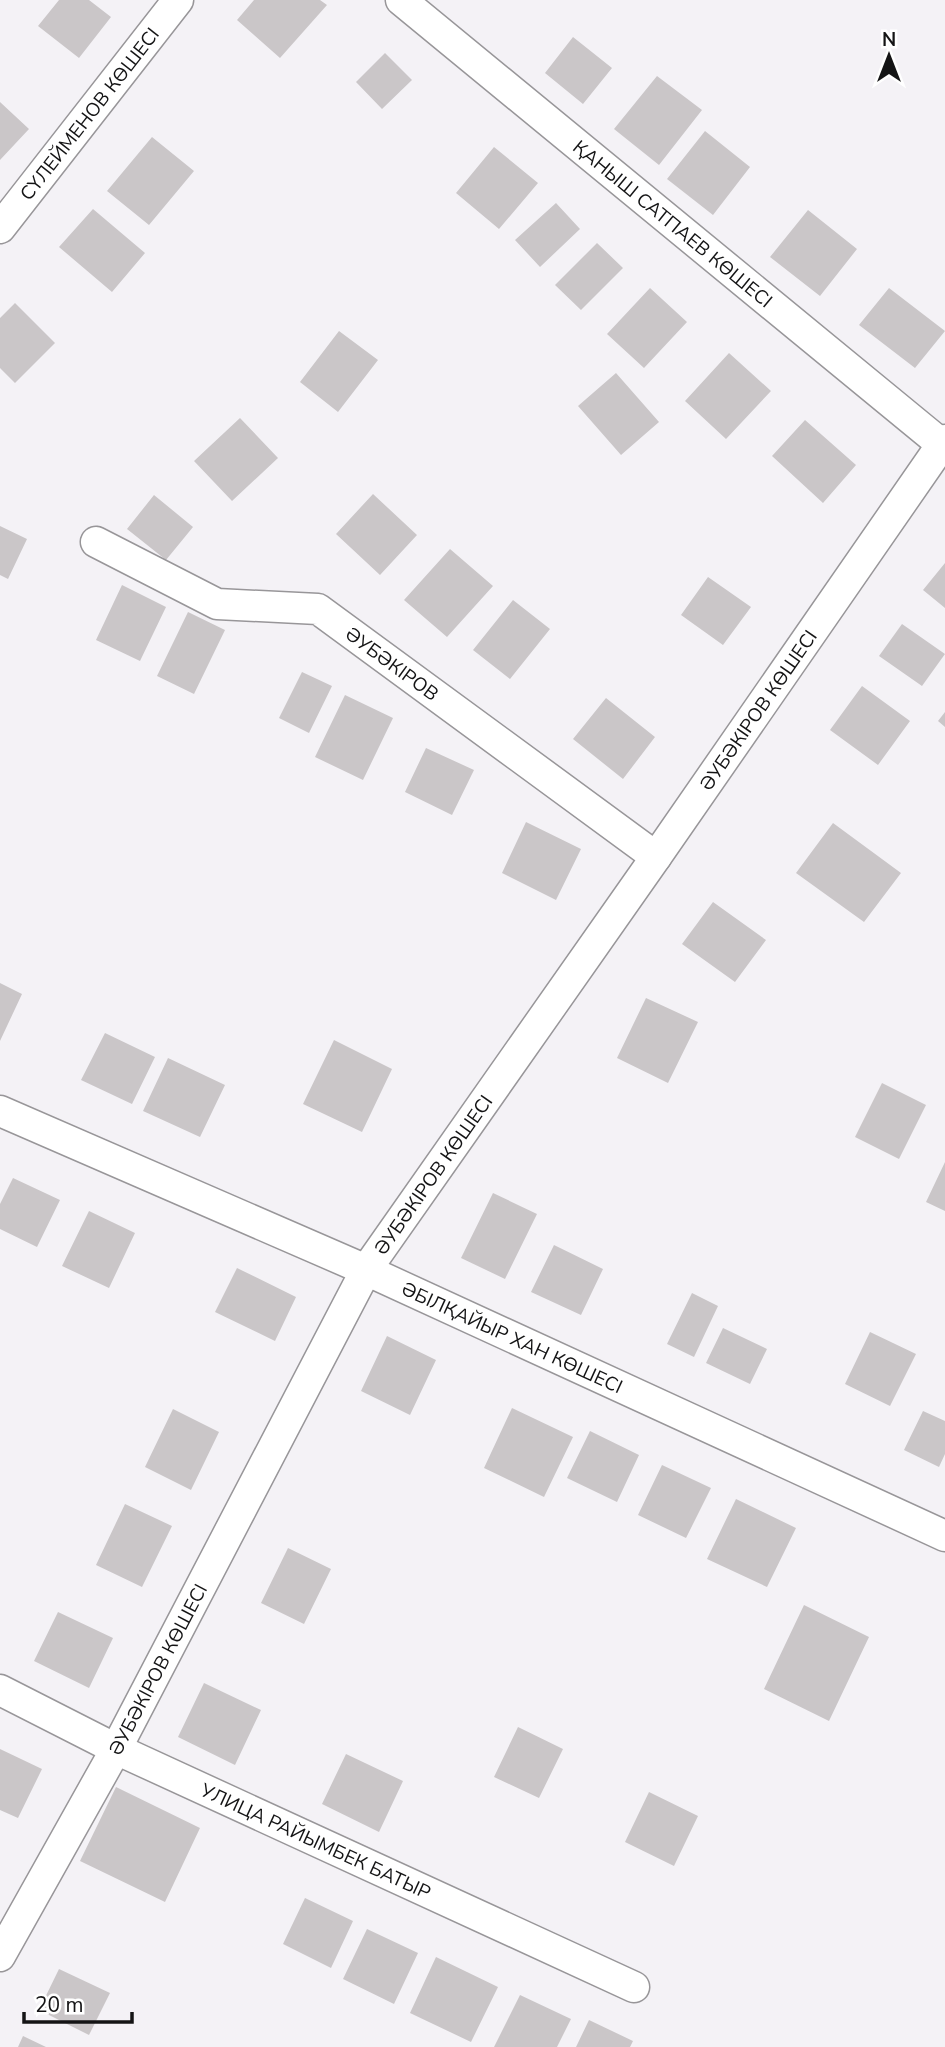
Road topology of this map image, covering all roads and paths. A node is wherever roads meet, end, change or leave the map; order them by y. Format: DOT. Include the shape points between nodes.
graph roads {
  1 [pos="178,0"];
  2 [pos="401,0"];
  3 [pos="0,228"];
  4 [pos="944,444"];
  5 [pos="96,542"];
  6 [pos="656,857"];
  7 [pos="0,1111"];
  8 [pos="366,1270"];
  9 [pos="945,1536"];
  10 [pos="0,1690"];
  11 [pos="116,1749"];
  12 [pos="0,1956"];
  13 [pos="634,1987"];
  1 -- 3 [label="street, СҮЛЕЙМЕНОВ КӨШЕСІ"];
  2 -- 4 [label="street, ҚАНЫШ САТПАЕВ КӨШЕСІ"];
  4 -- 6 [label="street, ӘУБӘКІРОВ КӨШЕСІ"];
  5 -- 6 [label="street, ӘУБӘКІРОВ" via="217,604 318,609"];
  6 -- 8 [label="street, ӘУБӘКІРОВ КӨШЕСІ"];
  7 -- 8 [label="street, ӘБІЛҚАЙЫР ХАН КӨШЕСІ"];
  8 -- 9 [label="street, ӘБІЛҚАЙЫР ХАН КӨШЕСІ"];
  8 -- 11 [label="street, ӘУБӘКІРОВ КӨШЕСІ"];
  10 -- 11 [label="street, УЛИЦА РАЙЫМБЕК БАТЫР"];
  11 -- 12 [label="street, ӘУБӘКІРОВ КӨШЕСІ"];
  11 -- 13 [label="street, УЛИЦА РАЙЫМБЕК БАТЫР"];
}
